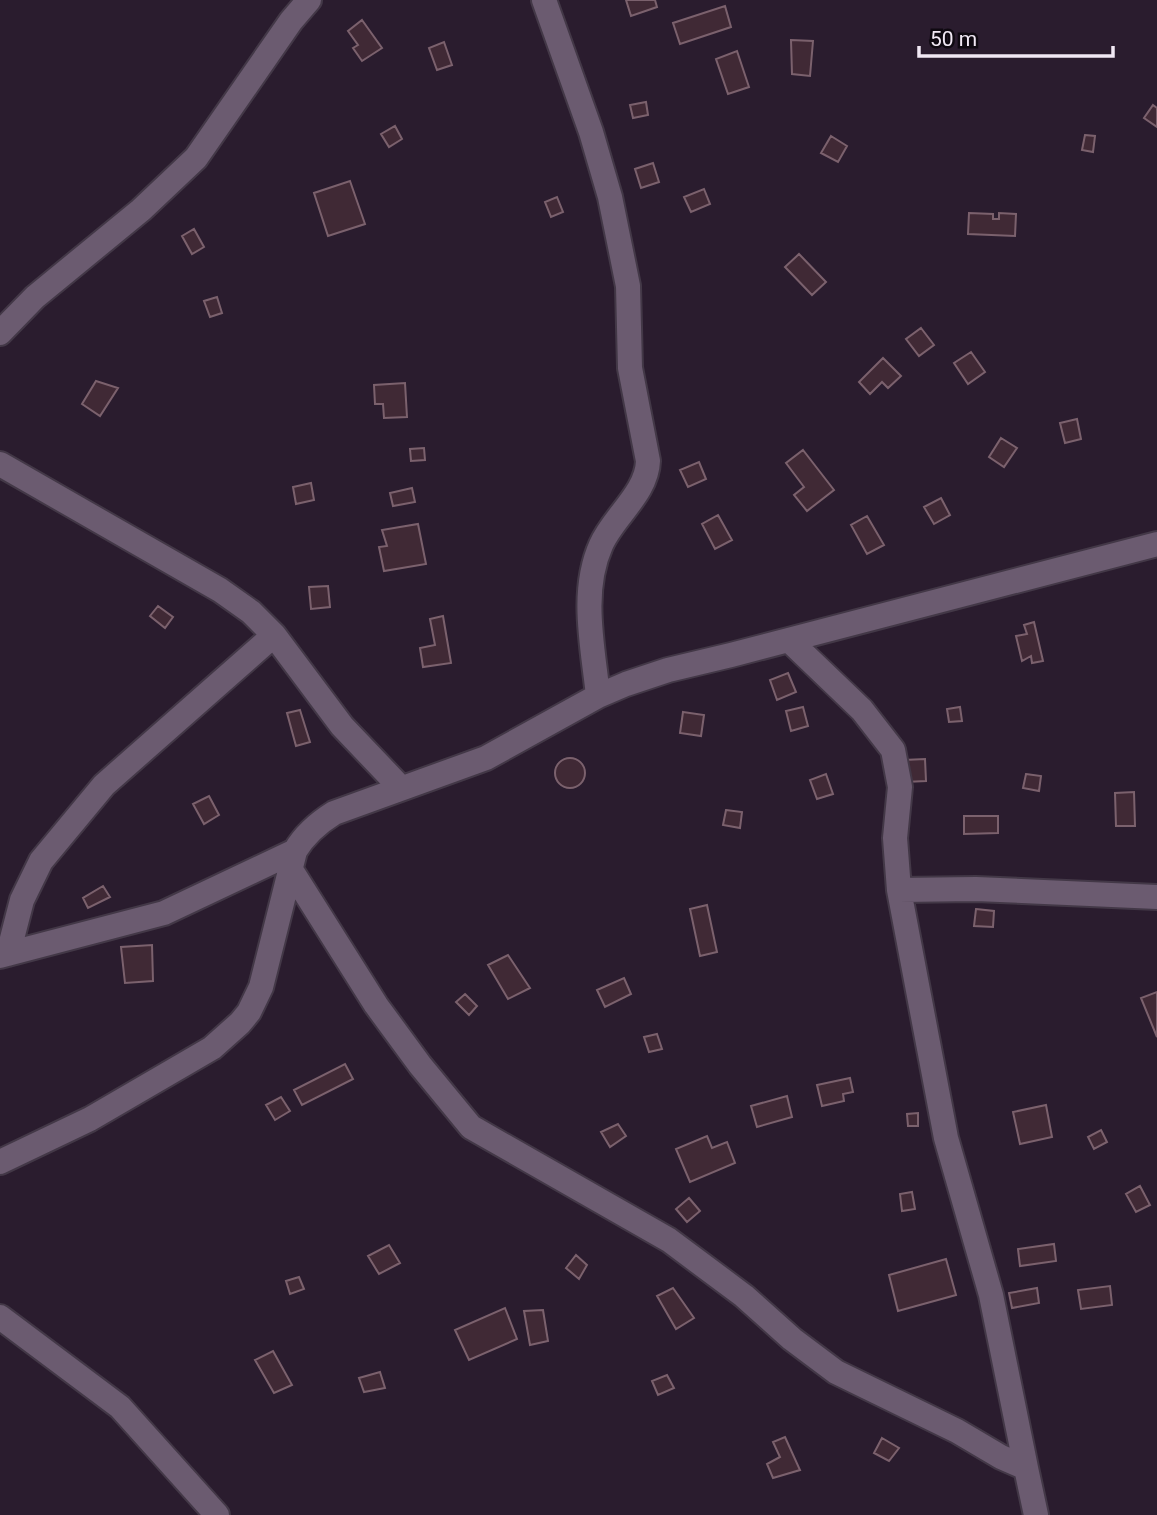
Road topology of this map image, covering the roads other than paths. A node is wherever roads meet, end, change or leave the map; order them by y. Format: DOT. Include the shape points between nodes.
graph roads {
  1 [pos="309,0"];
  2 [pos="544,0"];
  3 [pos="0,333"];
  4 [pos="0,464"];
  5 [pos="1157,544"];
  6 [pos="274,635"];
  7 [pos="789,640"];
  8 [pos="598,696"];
  9 [pos="401,788"];
  10 [pos="293,861"];
  11 [pos="899,890"];
  12 [pos="1157,897"];
  13 [pos="4,955"];
  14 [pos="0,1162"];
  15 [pos="0,1317"];
  16 [pos="1026,1468"];
  17 [pos="217,1515"];
  18 [pos="1036,1515"];
  1 -- 3 [label="street" via="196,158 35,297"];
  2 -- 8 [label="street" via="610,197 628,286 630,368 648,461 639,489 601,545 591,583 589,614"];
  4 -- 6 [label="street" via="220,590"];
  5 -- 7 [label="street"];
  6 -- 9 [label="street" via="342,726"];
  6 -- 13 [label="street" via="104,785 41,861"];
  7 -- 8 [label="street" via="668,670"];
  7 -- 11 [label="street" via="862,710 893,750 900,787 895,838"];
  8 -- 9 [label="street" via="486,758"];
  9 -- 10 [label="street" via="334,813 311,830"];
  10 -- 13 [label="street" via="164,913"];
  10 -- 14 [label="street" via="261,987 240,1023 201,1055 90,1119"];
  10 -- 16 [label="street" via="376,1005 471,1127 669,1240 836,1372"];
  11 -- 12 [label="street"];
  11 -- 16 [label="street" via="946,1138 991,1295"];
  15 -- 17 [label="street" via="120,1407"];
  16 -- 18 [label="street"];
}
